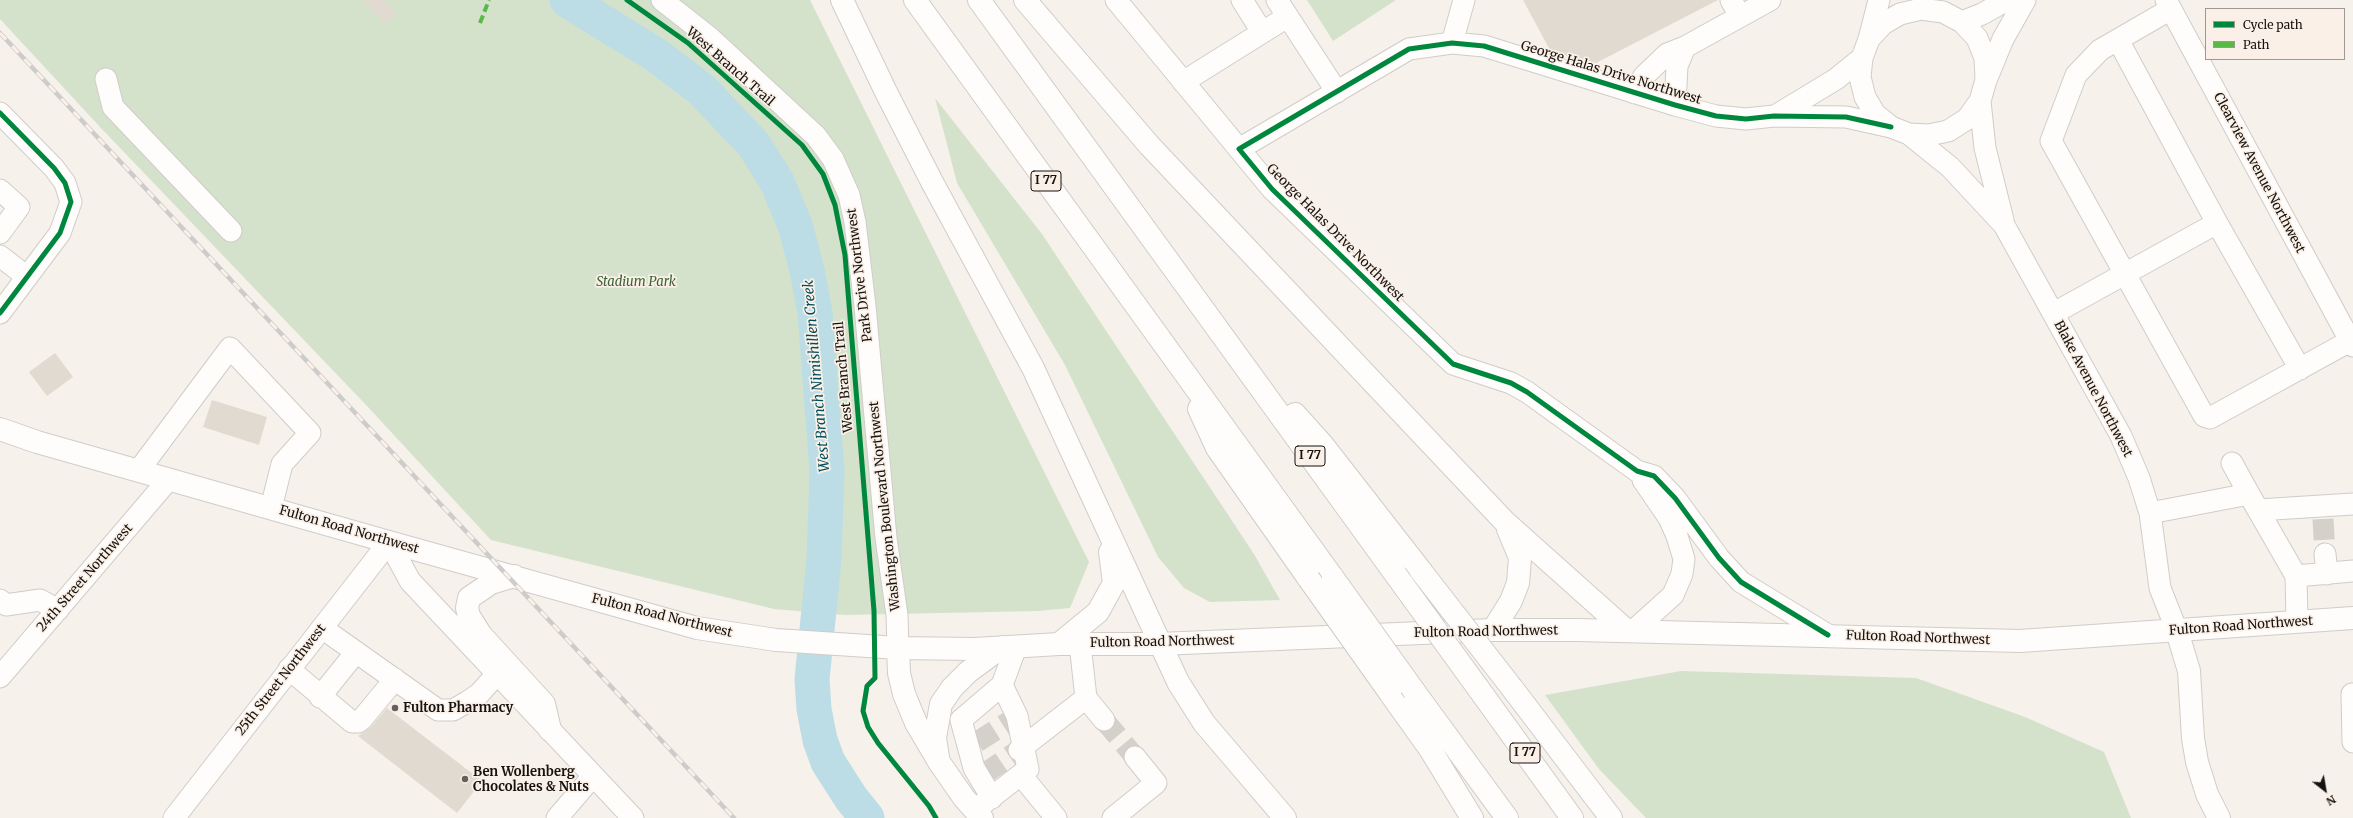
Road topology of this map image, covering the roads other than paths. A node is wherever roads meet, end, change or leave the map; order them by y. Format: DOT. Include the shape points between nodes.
graph roads {
  1 [pos="662,0"];
  2 [pos="842,0"];
  3 [pos="915,0"];
  4 [pos="979,0"];
  5 [pos="1026,0"];
  6 [pos="1116,0"];
  7 [pos="1242,0"];
  8 [pos="1464,0"];
  9 [pos="1770,0"];
  10 [pos="1879,0"];
  11 [pos="2007,0"];
  12 [pos="2025,0"];
  13 [pos="2168,5"];
  14 [pos="1936,6"];
  15 [pos="1282,8"];
  16 [pos="1736,8"];
  17 [pos="1962,22"];
  18 [pos="1262,32"];
  19 [pos="2118,40"];
  20 [pos="1452,43"];
  21 [pos="1685,47"];
  22 [pos="1866,48"];
  23 [pos="106,79"];
  24 [pos="1986,80"];
  25 [pos="1183,82"];
  26 [pos="1337,92"];
  27 [pos="1635,93"];
  28 [pos="1980,101"];
  29 [pos="1675,105"];
  30 [pos="0,112"];
  31 [pos="1774,116"];
  32 [pos="1900,130"];
  33 [pos="1240,149"];
  34 [pos="0,190"];
  35 [pos="2217,223"];
  36 [pos="2004,225"];
  37 [pos="231,231"];
  38 [pos="0,233"];
  39 [pos="0,256"];
  40 [pos="2125,274"];
  41 [pos="27,277"];
  42 [pos="0,313"];
  43 [pos="2054,313"];
  44 [pos="1224,336"];
  45 [pos="2352,343"];
  46 [pos="1177,362"];
  47 [pos="869,364"];
  48 [pos="2300,369"];
  49 [pos="0,429"];
  50 [pos="2232,463"];
  51 [pos="139,470"];
  52 [pos="1638,470"];
  53 [pos="169,479"];
  54 [pos="2253,502"];
  55 [pos="2353,504"];
  56 [pos="271,508"];
  57 [pos="2150,512"];
  58 [pos="1505,522"];
  59 [pos="1108,533"];
  60 [pos="1707,541"];
  61 [pos="389,542"];
  62 [pos="1684,554"];
  63 [pos="2353,571"];
  64 [pos="514,576"];
  65 [pos="2296,576"];
  66 [pos="0,600"];
  67 [pos="58,610"];
  68 [pos="2353,618"];
  69 [pos="2297,621"];
  70 [pos="322,628"];
  71 [pos="1493,630"];
  72 [pos="1630,631"];
  73 [pos="2177,631"];
  74 [pos="1828,636"];
  75 [pos="1070,644"];
  76 [pos="1159,644"];
  77 [pos="1009,647"];
  78 [pos="898,648"];
  79 [pos="356,652"];
  80 [pos="289,669"];
  81 [pos="497,674"];
  82 [pos="0,677"];
  83 [pos="394,679"];
  84 [pos="1002,685"];
  85 [pos="2352,694"];
  86 [pos="320,697"];
  87 [pos="1086,698"];
  88 [pos="1104,720"];
  89 [pos="550,730"];
  90 [pos="2353,742"];
  91 [pos="1021,749"];
  92 [pos="1134,757"];
  93 [pos="939,762"];
  94 [pos="1021,775"];
  95 [pos="593,776"];
  96 [pos="983,809"];
  97 [pos="174,818"];
  98 [pos="557,818"];
  99 [pos="633,818"];
  100 [pos="1056,818"];
  101 [pos="1113,818"];
  102 [pos="1285,818"];
  103 [pos="1472,818"];
  104 [pos="1507,818"];
  105 [pos="1572,818"];
  106 [pos="1611,818"];
  107 [pos="2218,818"];
  1 -- 47 [label="street, Park Drive Northwest" via="709,37 797,116 816,136 832,160 849,195 855,222"];
  2 -- 59 [label="main road" via="932,182 1033,368"];
  3 -- 46 [label="main road, I 77"];
  4 -- 44 [label="main road, I 77"];
  5 -- 58 [label="main road" via="1154,151"];
  6 -- 25 [label="street, George Halas Drive Northwest"];
  7 -- 18 [label="street"];
  8 -- 20 [label="street"];
  9 -- 16 [label="street"];
  10 -- 22 [label="street"];
  11 -- 17 [label="street"];
  12 -- 24 [label="street" via="2003,39"];
  13 -- 19 [label="street"];
  13 -- 45 [label="street, Clearview Avenue Northwest"];
  14 -- 17 [label="street"];
  14 -- 22 [label="street" via="1900,14 1883,24"];
  15 -- 18 [label="street"];
  15 -- 26 [label="street"];
  16 -- 21 [label="street"];
  17 -- 24 [label="street" via="1977,38 1985,58"];
  18 -- 25 [label="street"];
  19 -- 35 [label="street"];
  19 -- 40 [label="street" via="2100,50 2076,75 2051,141"];
  20 -- 26 [label="street, George Halas Drive Northwest" via="1408,49"];
  20 -- 27 [label="street, George Halas Drive Northwest" via="1484,46"];
  21 -- 27 [label="street" via="1667,54 1644,76"];
  21 -- 29 [label="street" via="1678,66"];
  22 -- 31 [label="street, George Halas Drive Northwest" via="1836,79"];
  22 -- 32 [label="street" via="1860,77 1865,97 1875,114"];
  23 -- 37 [label="street" via="113,108"];
  24 -- 28 [label="street"];
  25 -- 33 [label="street, George Halas Drive Northwest"];
  26 -- 33 [label="street, George Halas Drive Northwest"];
  27 -- 29 [label="street, George Halas Drive Northwest"];
  28 -- 32 [label="street" via="1967,118 1948,131 1929,136"];
  28 -- 36 [label="street, Blake Avenue Northwest" via="1985,148"];
  29 -- 31 [label="street, George Halas Drive Northwest" via="1716,116"];
  30 -- 41 [label="street" via="54,168 65,183 71,202 60,233"];
  31 -- 32 [label="street, George Halas Drive Northwest" via="1846,118"];
  32 -- 36 [label="street, Blake Avenue Northwest" via="1950,167"];
  33 -- 52 [label="street, George Halas Drive Northwest" via="1272,189 1453,364 1510,383 1527,392"];
  34 -- 38 [label="street" via="19,207"];
  35 -- 40 [label="street"];
  35 -- 48 [label="street"];
  36 -- 43 [label="street, Blake Avenue Northwest"];
  39 -- 41 [label="street"];
  40 -- 43 [label="street"];
  40 -- 48 [label="street" via="2204,416 2210,418"];
  41 -- 42 [label="street"];
  43 -- 57 [label="street, Blake Avenue Northwest" via="2120,436"];
  44 -- 105 [label="main road, I 77, bridge"];
  44 -- 106 [label="main road, bridge" via="1322,444"];
  45 -- 48 [label="street"];
  46 -- 103 [label="main road, bridge" via="1217,448 1430,750"];
  46 -- 104 [label="main road, I 77, bridge"];
  47 -- 78 [label="street, Washington Boulevard Northwest" via="886,538 897,615"];
  49 -- 51 [label="main road, Fulton Road Northwest"];
  50 -- 54 [label="street"];
  51 -- 53 [label="main road, Fulton Road Northwest"];
  51 -- 56 [label="street" via="230,348 310,433 282,464"];
  52 -- 60 [label="street, George Halas Drive Northwest" via="1654,476 1668,490"];
  52 -- 62 [label="street, George Halas Drive Northwest" via="1669,518"];
  53 -- 56 [label="main road, Fulton Road Northwest"];
  53 -- 67 [label="street, 24th Street Northwest"];
  54 -- 55 [label="street" via="2322,512"];
  54 -- 57 [label="street"];
  54 -- 65 [label="street"];
  56 -- 61 [label="main road, Fulton Road Northwest"];
  57 -- 73 [label="street, Blake Avenue Northwest" via="2160,588"];
  58 -- 71 [label="main road" via="1520,558 1518,583 1511,601"];
  58 -- 72 [label="main road"];
  59 -- 75 [label="main road" via="1114,583 1098,612"];
  59 -- 76 [label="main road"];
  60 -- 62 [label="street"];
  60 -- 74 [label="street, George Halas Drive Northwest" via="1725,566 1750,589"];
  61 -- 64 [label="main road, Fulton Road Northwest"];
  61 -- 70 [label="street, 25th Street Northwest"];
  61 -- 81 [label="street" via="410,581"];
  62 -- 72 [label="street, George Halas Drive Northwest" via="1682,574 1673,595"];
  63 -- 65 [label="street" via="2326,564"];
  64 -- 78 [label="main road, Fulton Road Northwest" via="697,628 776,640"];
  64 -- 89 [label="main road" via="491,583 469,598 467,608 481,635 544,704"];
  65 -- 69 [label="street"];
  66 -- 67 [label="street" via="6,605 40,600"];
  67 -- 82 [label="street, 24th Street Northwest"];
  68 -- 69 [label="main road, Fulton Road Northwest"];
  69 -- 73 [label="main road, Fulton Road Northwest"];
  70 -- 79 [label="street"];
  70 -- 80 [label="street, 25th Street Northwest"];
  71 -- 72 [label="main road, Fulton Road Northwest"];
  71 -- 76 [label="main road, Fulton Road Northwest"];
  72 -- 74 [label="main road, Fulton Road Northwest"];
  73 -- 74 [label="main road, Fulton Road Northwest" via="2020,640"];
  73 -- 107 [label="main road" via="2189,671 2197,762"];
  75 -- 76 [label="main road, Fulton Road Northwest"];
  75 -- 77 [label="main road, Fulton Road Northwest"];
  75 -- 87 [label="street"];
  76 -- 102 [label="main road" via="1178,682 1204,723"];
  77 -- 78 [label="main road, Fulton Road Northwest"];
  77 -- 84 [label="street"];
  77 -- 93 [label="main road" via="968,672 941,704 935,738"];
  78 -- 93 [label="main road" via="899,673 904,694 916,723"];
  79 -- 83 [label="street"];
  79 -- 86 [label="street"];
  80 -- 86 [label="street"];
  80 -- 97 [label="street, 25th Street Northwest"];
  81 -- 83 [label="street" via="479,694 453,710 438,710"];
  81 -- 89 [label="street"];
  83 -- 86 [label="street" via="358,722 352,722"];
  84 -- 91 [label="street"];
  84 -- 96 [label="street" via="961,720 973,745 982,775"];
  85 -- 90 [label="street"];
  87 -- 88 [label="street"];
  87 -- 91 [label="street"];
  89 -- 95 [label="street"];
  91 -- 94 [label="street" via="1028,769"];
  92 -- 101 [label="street" via="1156,783"];
  93 -- 96 [label="main road"];
  94 -- 96 [label="street"];
  94 -- 100 [label="street"];
  95 -- 98 [label="street"];
  95 -- 99 [label="street"];
}
